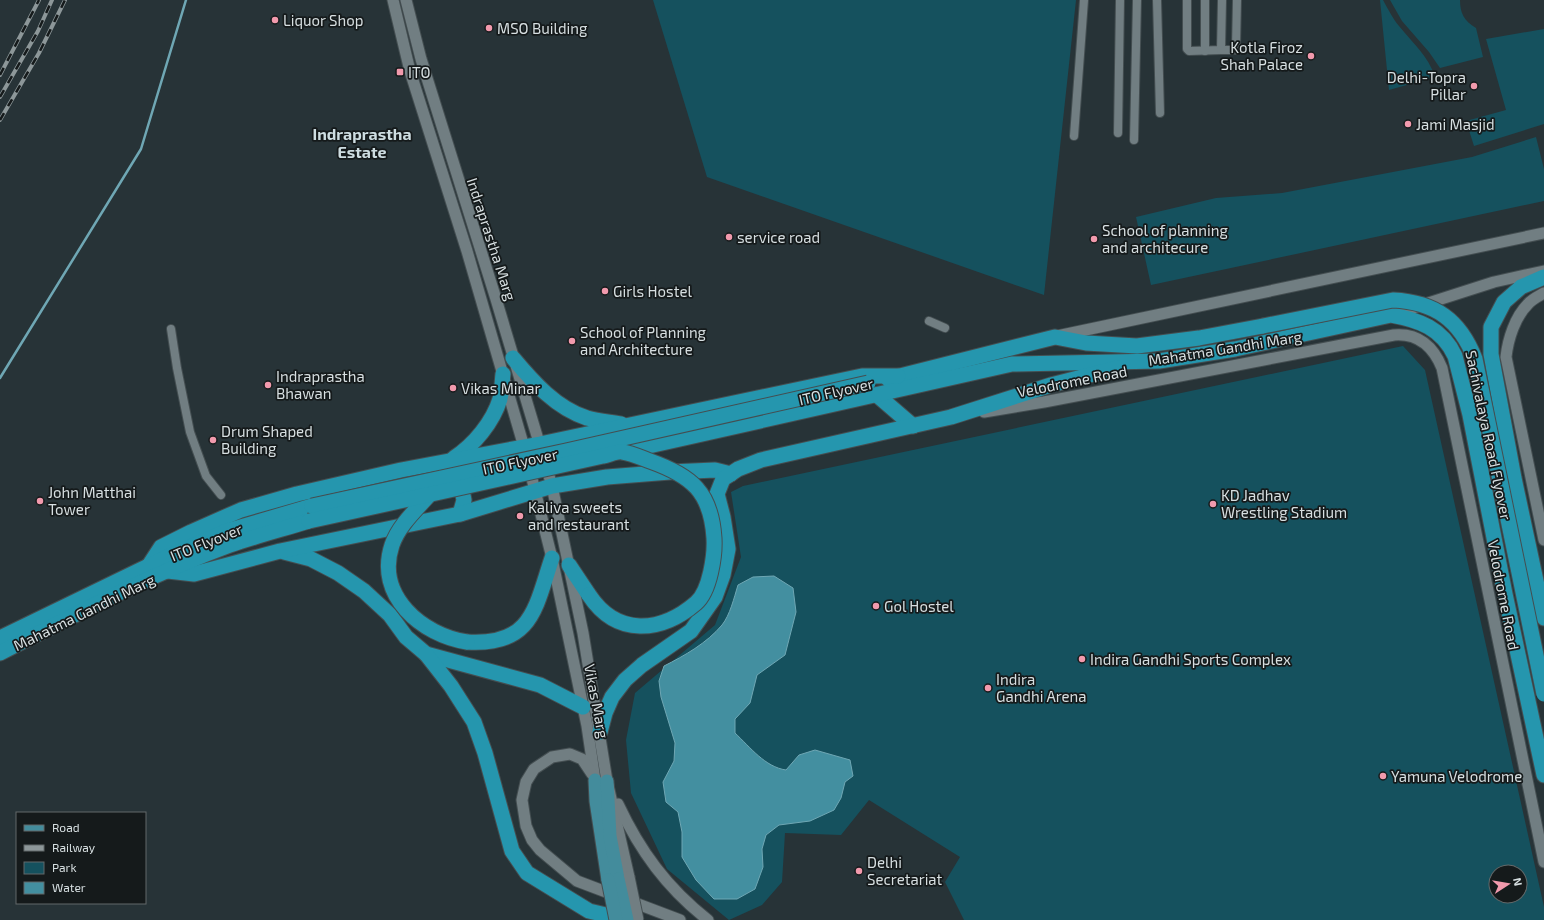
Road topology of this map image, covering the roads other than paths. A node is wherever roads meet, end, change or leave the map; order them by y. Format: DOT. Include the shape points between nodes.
graph roads {
  1 [pos="393,0"];
  2 [pos="406,0"];
  3 [pos="1084,0"];
  4 [pos="1120,0"];
  5 [pos="1137,0"];
  6 [pos="1157,0"];
  7 [pos="1187,0"];
  8 [pos="1205,0"];
  9 [pos="1222,0"];
  10 [pos="1237,0"];
  11 [pos="1221,50"];
  12 [pos="1205,51"];
  13 [pos="1160,112"];
  14 [pos="1118,133"];
  15 [pos="1074,136"];
  16 [pos="1134,140"];
  17 [pos="1544,233"];
  18 [pos="1544,271"];
  19 [pos="1544,277"];
  20 [pos="1544,293"];
  21 [pos="1391,315"];
  22 [pos="929,321"];
  23 [pos="945,328"];
  24 [pos="171,329"];
  25 [pos="1055,337"];
  26 [pos="513,358"];
  27 [pos="1139,362"];
  28 [pos="503,374"];
  29 [pos="898,376"];
  30 [pos="871,391"];
  31 [pos="951,417"];
  32 [pos="627,426"];
  33 [pos="913,426"];
  34 [pos="540,444"];
  35 [pos="524,447"];
  36 [pos="622,452"];
  37 [pos="449,461"];
  38 [pos="731,474"];
  39 [pos="552,486"];
  40 [pos="534,490"];
  41 [pos="430,494"];
  42 [pos="221,495"];
  43 [pos="460,514"];
  44 [pos="229,538"];
  45 [pos="1544,540"];
  46 [pos="280,551"];
  47 [pos="552,558"];
  48 [pos="569,565"];
  49 [pos="148,567"];
  50 [pos="168,571"];
  51 [pos="1544,618"];
  52 [pos="0,638"];
  53 [pos="0,653"];
  54 [pos="426,654"];
  55 [pos="1544,694"];
  56 [pos="583,707"];
  57 [pos="600,732"];
  58 [pos="1544,775"];
  59 [pos="601,781"];
  60 [pos="1544,862"];
  61 [pos="618,878"];
  62 [pos="616,920"];
  63 [pos="627,920"];
  64 [pos="638,920"];
  65 [pos="680,920"];
  66 [pos="708,920"];
  1 -- 28 [label="main road, Indraprastha Marg" via="410,71"];
  2 -- 26 [label="main road, Indraprastha Marg" via="421,59"];
  3 -- 15 [label="street"];
  4 -- 14 [label="street"];
  5 -- 16 [label="street"];
  6 -- 13 [label="street"];
  7 -- 12 [label="street" via="1187,49 1189,52"];
  8 -- 12 [label="street"];
  9 -- 11 [label="street"];
  10 -- 11 [label="street" via="1236,47 1235,50"];
  11 -- 12 [label="street"];
  17 -- 25 [label="main road"];
  18 -- 21 [label="main road, Mahatma Gandhi Marg" via="1494,282"];
  19 -- 51 [label="highway" via="1521,287 1504,302 1491,327 1491,354"];
  20 -- 45 [label="main road" via="1528,304 1508,340 1506,357"];
  21 -- 27 [label="highway, Mahatma Gandhi Marg" via="1234,350"];
  21 -- 58 [label="highway, Sachivalaya Road Flyover" via="1425,324 1440,334 1455,356"];
  22 -- 23 [label="street"];
  24 -- 42 [label="street" via="176,368 190,432 206,476"];
  25 -- 29 [label="highway"];
  25 -- 55 [label="highway, Sachivalaya Road Flyover, bridge" via="1086,343 1137,346 1199,338 1393,300 1423,305 1450,320 1470,344 1475,359"];
  26 -- 32 [label="highway" via="553,400 586,417"];
  26 -- 34 [label="main road, Indraprastha Marg"];
  27 -- 30 [label="highway, Mahatma Gandhi Marg" via="1012,364"];
  27 -- 31 [label="highway" via="1051,385"];
  28 -- 35 [label="main road, Indraprastha Marg"];
  28 -- 37 [label="highway" via="499,399 486,425 470,447"];
  29 -- 30 [label="highway, ITO Flyover"];
  29 -- 32 [label="highway" via="862,376"];
  30 -- 33 [label="highway"];
  30 -- 36 [label="highway, ITO Flyover"];
  30 -- 44 [label="highway, ITO Flyover, bridge" via="312,506"];
  31 -- 33 [label="highway"];
  31 -- 60 [label="main road, Velodrome Road" via="1044,402 1394,335 1410,335 1426,344 1438,358 1442,368"];
  32 -- 34 [label="highway"];
  33 -- 38 [label="highway" via="760,460"];
  34 -- 35 [label="highway"];
  34 -- 39 [label="main road, Indraprastha Marg"];
  35 -- 37 [label="highway"];
  35 -- 40 [label="main road, Indraprastha Marg"];
  36 -- 41 [label="highway, ITO Flyover, bridge"];
  36 -- 48 [label="highway, bridge" via="678,472 692,482 705,499 714,539 712,567 703,594 698,602 679,616 656,625 628,625 605,613 589,596"];
  37 -- 43 [label="highway" via="461,481 464,500"];
  37 -- 49 [label="highway" via="297,494 241,510 161,547"];
  38 -- 39 [label="highway" via="715,470 670,472 607,477"];
  38 -- 57 [label="highway" via="722,479 717,494 728,549 715,597 691,631 625,680 612,697"];
  39 -- 40 [label="highway"];
  39 -- 48 [label="main road, Vikas Marg"];
  40 -- 43 [label="highway"];
  40 -- 47 [label="main road, Vikas Marg"];
  41 -- 44 [label="highway, ITO Flyover, bridge"];
  41 -- 47 [label="highway, bridge" via="405,523 392,545 388,570 401,604 425,627 452,639 483,643 510,637 520,630 533,611"];
  43 -- 46 [label="highway"];
  44 -- 49 [label="highway, ITO Flyover"];
  44 -- 50 [label="highway, ITO Flyover"];
  46 -- 50 [label="highway" via="194,574"];
  46 -- 54 [label="highway" via="311,559 364,591 390,615 406,637"];
  47 -- 56 [label="main road, Vikas Marg"];
  48 -- 57 [label="main road, Vikas Marg"];
  49 -- 52 [label="highway, Mahatma Gandhi Marg"];
  50 -- 53 [label="highway, Mahatma Gandhi Marg" via="104,600"];
  54 -- 56 [label="highway" via="540,685"];
  54 -- 63 [label="highway" via="474,722 512,851 527,873 589,912"];
  56 -- 59 [label="main road, Vikas Marg"];
  57 -- 59 [label="main road, Vikas Marg"];
  59 -- 61 [label="main road, Vikas Marg"];
  59 -- 65 [label="main road" via="574,755 552,757 537,766 526,782 522,800 526,826 532,840 540,850 577,881"];
  59 -- 66 [label="main road" via="662,877"];
  61 -- 62 [label="main road, Vikas Marg, bridge"];
  61 -- 63 [label="main road, Vikas Marg, bridge"];
  61 -- 64 [label="main road, Vikas Marg, bridge"];
}
